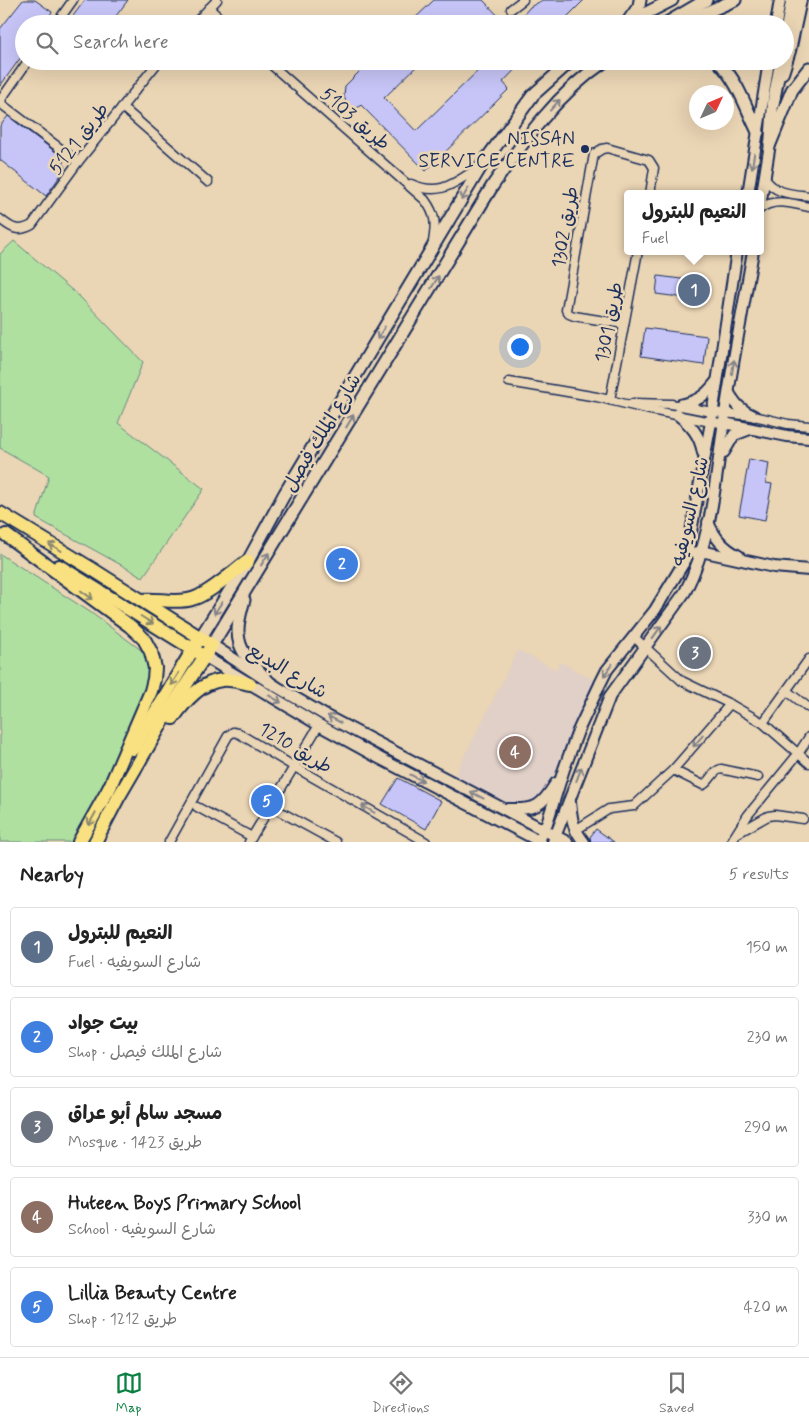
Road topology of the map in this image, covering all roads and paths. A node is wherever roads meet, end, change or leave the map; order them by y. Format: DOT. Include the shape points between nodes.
graph roads {
  1 [pos="72,0"];
  2 [pos="217,0"];
  3 [pos="523,0"];
  4 [pos="640,0"];
  5 [pos="672,0"];
  6 [pos="706,0"];
  7 [pos="735,0"];
  8 [pos="780,0"];
  9 [pos="792,0"];
  10 [pos="801,0"];
  11 [pos="209,8"];
  12 [pos="512,9"];
  13 [pos="62,15"];
  14 [pos="202,15"];
  15 [pos="216,15"];
  16 [pos="633,15"];
  17 [pos="643,15"];
  18 [pos="680,15"];
  19 [pos="700,15"];
  20 [pos="778,15"];
  21 [pos="789,15"];
  22 [pos="794,32"];
  23 [pos="809,68"];
  24 [pos="22,70"];
  25 [pos="152,70"];
  26 [pos="277,70"];
  27 [pos="561,70"];
  28 [pos="594,70"];
  29 [pos="726,70"];
  30 [pos="768,70"];
  31 [pos="779,70"];
  32 [pos="784,70"];
  33 [pos="0,103"];
  34 [pos="772,104"];
  35 [pos="122,107"];
  36 [pos="758,132"];
  37 [pos="770,144"];
  38 [pos="78,162"];
  39 [pos="482,165"];
  40 [pos="766,178"];
  41 [pos="400,179"];
  42 [pos="208,182"];
  43 [pos="651,190"];
  44 [pos="749,190"];
  45 [pos="764,190"];
  46 [pos="809,196"];
  47 [pos="764,205"];
  48 [pos="809,207"];
  49 [pos="0,220"];
  50 [pos="431,250"];
  51 [pos="637,255"];
  52 [pos="736,255"];
  53 [pos="752,255"];
  54 [pos="624,324"];
  55 [pos="716,381"];
  56 [pos="509,382"];
  57 [pos="729,393"];
  58 [pos="610,400"];
  59 [pos="678,409"];
  60 [pos="754,416"];
  61 [pos="712,417"];
  62 [pos="724,418"];
  63 [pos="788,424"];
  64 [pos="809,426"];
  65 [pos="752,429"];
  66 [pos="787,436"];
  67 [pos="809,438"];
  68 [pos="704,460"];
  69 [pos="718,467"];
  70 [pos="0,513"];
  71 [pos="708,522"];
  72 [pos="3,534"];
  73 [pos="702,551"];
  74 [pos="686,559"];
  75 [pos="248,561"];
  76 [pos="756,564"];
  77 [pos="809,570"];
  78 [pos="248,586"];
  79 [pos="141,600"];
  80 [pos="201,637"];
  81 [pos="634,637"];
  82 [pos="212,645"];
  83 [pos="646,647"];
  84 [pos="198,652"];
  85 [pos="809,659"];
  86 [pos="268,682"];
  87 [pos="250,684"];
  88 [pos="787,691"];
  89 [pos="730,704"];
  90 [pos="809,708"];
  91 [pos="762,723"];
  92 [pos="319,725"];
  93 [pos="809,737"];
  94 [pos="798,754"];
  95 [pos="809,763"];
  96 [pos="293,766"];
  97 [pos="564,769"];
  98 [pos="673,770"];
  99 [pos="758,777"];
  100 [pos="113,794"];
  101 [pos="569,800"];
  102 [pos="270,806"];
  103 [pos="197,807"];
  104 [pos="503,809"];
  105 [pos="803,819"];
  106 [pos="544,830"];
  107 [pos="574,830"];
  108 [pos="736,834"];
  109 [pos="554,839"];
  110 [pos="250,840"];
  111 [pos="79,842"];
  112 [pos="95,842"];
  113 [pos="169,842"];
  114 [pos="336,842"];
  115 [pos="426,842"];
  116 [pos="540,842"];
  117 [pos="567,842"];
  118 [pos="584,842"];
  119 [pos="731,842"];
  1 -- 13 [label="street"];
  2 -- 11 [label="street"];
  3 -- 12 [label="street"];
  4 -- 16 [label="main road"];
  5 -- 17 [label="main road"];
  6 -- 18 [label="main road"];
  7 -- 19 [label="main road"];
  8 -- 20 [label="street"];
  9 -- 21 [label="main road"];
  10 -- 22 [label="street"];
  11 -- 14 [label="street"];
  11 -- 15 [label="street"];
  23 -- 37 [label="main road" via="792,90"];
  24 -- 33 [label="street"];
  25 -- 35 [label="street, طريق 5121"];
  26 -- 41 [label="street, طريق 5103"];
  27 -- 39 [label="main road, شارع الملك فيصل" via="532,95"];
  78 -- 28 [label="main road, شارع الملك فيصل, one-way" via="493,185 525,139 559,100"];
  29 -- 36 [label="main road" via="742,95"];
  30 -- 36 [label="street"];
  31 -- 34 [label="main road"];
  32 -- 34 [label="street"];
  33 -- 38 [label="street"];
  34 -- 37 [label="street"];
  35 -- 38 [label="street, طريق 5121"];
  35 -- 42 [label="street"];
  36 -- 44 [label="street, one-way"];
  37 -- 40 [label="street"];
  38 -- 49 [label="street, طريق 5121" via="32,225 20,230 12,229"];
  39 -- 41 [label="street, طريق 5103" via="446,188 420,188"];
  39 -- 50 [label="main road, شارع الملك فيصل, one-way"];
  40 -- 45 [label="street"];
  40 -- 46 [label="street" via="779,191"];
  41 -- 50 [label="street, طريق 5103" via="433,210"];
  43 -- 54 [label="street, طريق 1302" via="653,165 646,158 607,148 598,151 592,159 566,310 574,316"];
  47 -- 48 [label="street" via="777,202"];
  50 -- 75 [label="main road, شارع الملك فيصل, one-way" via="271,516"];
  51 -- 54 [label="street, طريق 1301"];
  52 -- 55 [label="street, شارع السويفيه"];
  57 -- 53 [label="street, شارع السويفيه, one-way"];
  54 -- 58 [label="street, طريق 1301"];
  55 -- 59 [label="street" via="707,394"];
  55 -- 61 [label="street, شارع السويفيه"];
  56 -- 58 [label="street"];
  57 -- 60 [label="street" via="744,412"];
  57 -- 62 [label="street, شارع السويفيه"];
  58 -- 59 [label="street" via="627,404 654,402"];
  59 -- 61 [label="street"];
  59 -- 68 [label="street" via="701,441"];
  60 -- 62 [label="street"];
  60 -- 63 [label="street"];
  61 -- 62 [label="street"];
  61 -- 68 [label="street, شارع السويفيه"];
  62 -- 65 [label="street"];
  62 -- 69 [label="street, شارع السويفيه"];
  63 -- 64 [label="street"];
  63 -- 66 [label="street"];
  65 -- 66 [label="street"];
  65 -- 69 [label="street" via="734,435"];
  66 -- 67 [label="street"];
  68 -- 74 [label="street, شارع السويفيه"];
  69 -- 71 [label="street, شارع السويفيه"];
  79 -- 70 [label="main road, شارع البديع, one-way"];
  71 -- 73 [label="street, شارع السويفيه"];
  71 -- 76 [label="street" via="713,534 729,551"];
  72 -- 84 [label="main road, شارع البديع, one-way"];
  72 -- 100 [label="main road, one-way" via="130,626 152,652 155,668 151,691"];
  73 -- 74 [label="street"];
  73 -- 76 [label="street"];
  83 -- 73 [label="street, شارع السويفيه, one-way" via="684,592"];
  74 -- 81 [label="street, شارع السويفيه"];
  75 -- 79 [label="main road" via="194,599"];
  75 -- 80 [label="main road, شارع الملك فيصل, one-way"];
  76 -- 77 [label="street"];
  78 -- 82 [label="main road, شارع الملك فيصل"];
  78 -- 86 [label="main road" via="237,638 243,652"];
  79 -- 80 [label="main road, شارع البديع"];
  80 -- 82 [label="main road, شارع البديع"];
  80 -- 84 [label="main road, شارع الملك فيصل"];
  81 -- 83 [label="street"];
  81 -- 97 [label="street, شارع السويفيه, one-way" via="607,670"];
  82 -- 84 [label="main road, شارع الملك فيصل"];
  82 -- 86 [label="street, شارع البديع"];
  83 -- 89 [label="street" via="682,680"];
  101 -- 83 [label="street, شارع السويفيه, one-way" via="610,696"];
  84 -- 87 [label="street, شارع البديع"];
  84 -- 100 [label="main road, شارع الملك فيصل"];
  85 -- 88 [label="street"];
  104 -- 86 [label="street, شارع البديع, one-way"];
  87 -- 92 [label="street, شارع البديع, one-way"];
  87 -- 100 [label="main road" via="224,680 210,683 193,693"];
  88 -- 90 [label="street"];
  88 -- 91 [label="street"];
  89 -- 91 [label="street"];
  89 -- 98 [label="street, one-way"];
  91 -- 94 [label="street"];
  92 -- 96 [label="street"];
  92 -- 116 [label="street, شارع البديع, one-way"];
  93 -- 94 [label="street"];
  94 -- 95 [label="street"];
  94 -- 108 [label="street"];
  96 -- 102 [label="street"];
  96 -- 113 [label="street, طريق 1210" via="233,732"];
  115 -- 96 [label="street, طريق 1210, one-way"];
  97 -- 104 [label="street" via="542,804 529,809"];
  97 -- 106 [label="street, شارع السويفيه"];
  98 -- 99 [label="street" via="703,785 721,768"];
  98 -- 107 [label="street" via="634,806 609,809"];
  100 -- 111 [label="main road, شارع الملك فيصل, one-way"];
  100 -- 112 [label="main road, شارع الملك فيصل"];
  101 -- 107 [label="street"];
  101 -- 109 [label="street, شارع السويفيه"];
  102 -- 110 [label="street"];
  102 -- 114 [label="street"];
  103 -- 110 [label="street"];
  104 -- 106 [label="street, شارع البديع"];
  105 -- 108 [label="street" via="768,816"];
  106 -- 109 [label="street, شارع البديع"];
  106 -- 116 [label="street"];
  107 -- 118 [label="street"];
  108 -- 119 [label="street"];
  109 -- 117 [label="street, شارع البديع"];
}
